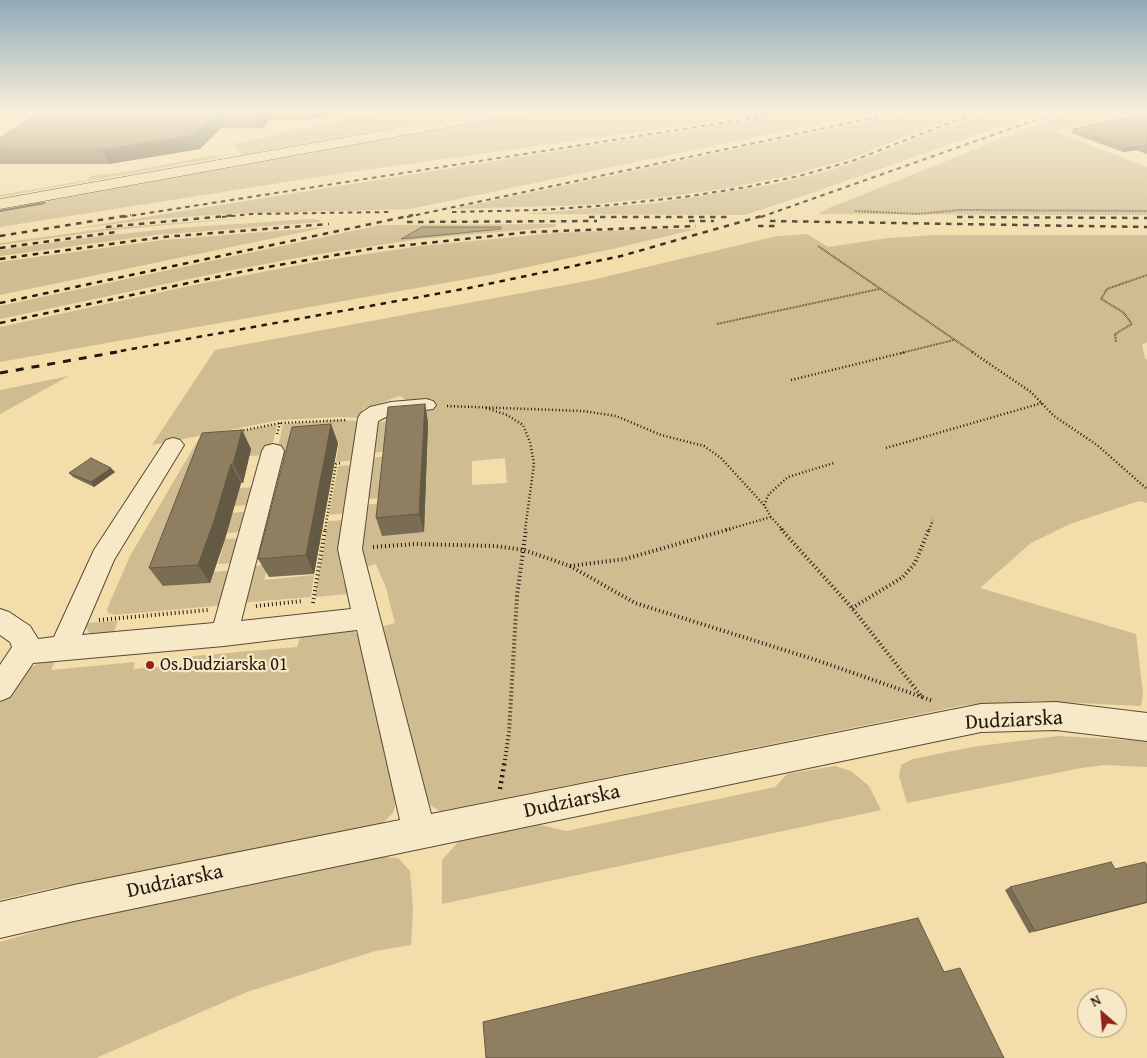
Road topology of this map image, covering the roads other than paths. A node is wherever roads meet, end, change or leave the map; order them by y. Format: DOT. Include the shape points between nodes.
graph roads {
  1 [pos="242,160"];
  2 [pos="0,204"];
  3 [pos="426,405"];
  4 [pos="173,445"];
  5 [pos="273,451"];
  6 [pos="367,618"];
  7 [pos="0,620"];
  8 [pos="224,634"];
  9 [pos="63,647"];
  10 [pos="25,652"];
  11 [pos="0,688"];
  12 [pos="1147,727"];
  13 [pos="419,833"];
  14 [pos="0,920"];
  1 -- 2 [label="main road"];
  3 -- 6 [label="street" via="391,408 368,418 350,549"];
  4 -- 9 [label="street" via="103,557"];
  5 -- 8 [label="street"];
  6 -- 8 [label="street"];
  6 -- 13 [label="street"];
  7 -- 10 [label="street" via="24,638"];
  8 -- 9 [label="street"];
  9 -- 10 [label="street"];
  10 -- 11 [label="street"];
  12 -- 13 [label="street, Dudziarska" via="1056,716 981,718"];
  13 -- 14 [label="street, Dudziarska"];
}
